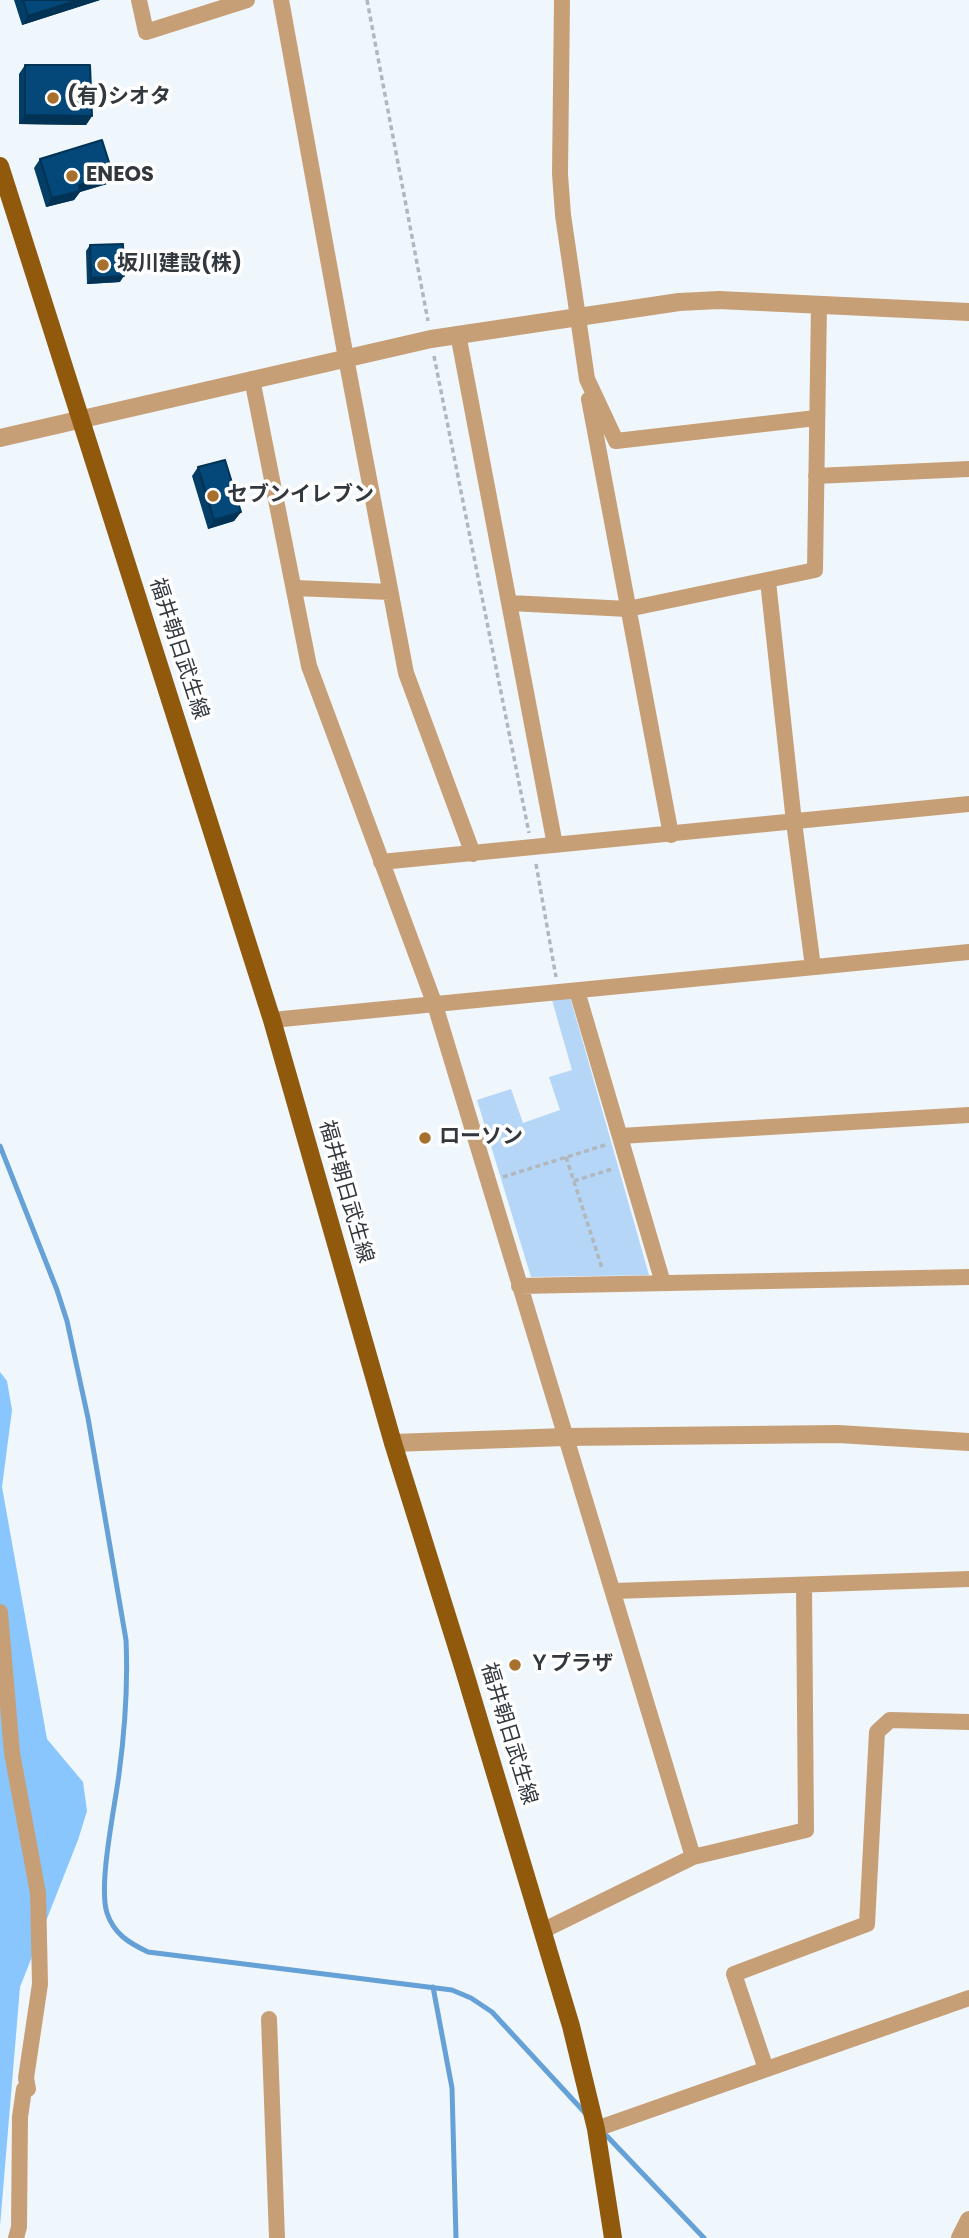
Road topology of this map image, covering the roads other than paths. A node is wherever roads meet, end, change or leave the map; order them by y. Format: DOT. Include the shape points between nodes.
graph roads {
  1 [pos="139,0"];
  2 [pos="247,0"];
  3 [pos="281,0"];
  4 [pos="562,0"];
  5 [pos="0,166"];
  6 [pos="819,304"];
  7 [pos="969,312"];
  8 [pos="576,317"];
  9 [pos="458,334"];
  10 [pos="346,358"];
  11 [pos="253,379"];
  12 [pos="587,379"];
  13 [pos="816,418"];
  14 [pos="81,421"];
  15 [pos="0,438"];
  16 [pos="969,469"];
  17 [pos="816,476"];
  18 [pos="768,581"];
  19 [pos="295,588"];
  20 [pos="390,592"];
  21 [pos="510,603"];
  22 [pos="628,609"];
  23 [pos="969,804"];
  24 [pos="794,822"];
  25 [pos="671,835"];
  26 [pos="555,845"];
  27 [pos="473,854"];
  28 [pos="381,862"];
  29 [pos="969,952"];
  30 [pos="813,967"];
  31 [pos="577,991"];
  32 [pos="435,1005"];
  33 [pos="272,1020"];
  34 [pos="969,1115"];
  35 [pos="620,1136"];
  36 [pos="969,1277"];
  37 [pos="663,1283"];
  38 [pos="519,1286"];
  39 [pos="565,1437"];
  40 [pos="969,1442"];
  41 [pos="393,1443"];
  42 [pos="969,1579"];
  43 [pos="804,1585"];
  44 [pos="614,1591"];
  45 [pos="0,1612"];
  46 [pos="969,1722"];
  47 [pos="693,1857"];
  48 [pos="542,1931"];
  49 [pos="969,1998"];
  50 [pos="270,2019"];
  51 [pos="766,2069"];
  52 [pos="596,2129"];
  53 [pos="969,2220"];
  54 [pos="16,2238"];
  55 [pos="276,2238"];
  56 [pos="613,2238"];
  57 [pos="960,2238"];
  1 -- 2 [label="street" via="146,32"];
  3 -- 10 [label="street"];
  4 -- 8 [label="street" via="560,174"];
  5 -- 14 [label="main road, 福井朝日武生線"];
  6 -- 7 [label="street"];
  6 -- 8 [label="street" via="699,300"];
  6 -- 13 [label="street"];
  8 -- 9 [label="street"];
  8 -- 12 [label="street"];
  9 -- 10 [label="street"];
  9 -- 21 [label="street"];
  10 -- 11 [label="street"];
  10 -- 20 [label="street"];
  11 -- 14 [label="street"];
  11 -- 19 [label="street"];
  12 -- 13 [label="street" via="616,441"];
  12 -- 22 [label="street"];
  13 -- 17 [label="street"];
  14 -- 15 [label="street"];
  14 -- 33 [label="main road, 福井朝日武生線"];
  16 -- 17 [label="street"];
  17 -- 18 [label="street" via="815,570"];
  18 -- 22 [label="street"];
  18 -- 24 [label="street"];
  19 -- 20 [label="street"];
  19 -- 28 [label="street" via="309,666"];
  20 -- 27 [label="street" via="406,673"];
  21 -- 22 [label="street"];
  21 -- 26 [label="street"];
  22 -- 25 [label="street"];
  23 -- 24 [label="street"];
  24 -- 25 [label="street"];
  24 -- 30 [label="street"];
  25 -- 26 [label="street"];
  26 -- 27 [label="street"];
  27 -- 28 [label="street"];
  28 -- 32 [label="street"];
  29 -- 30 [label="street"];
  30 -- 31 [label="street"];
  31 -- 32 [label="street"];
  31 -- 35 [label="street"];
  32 -- 33 [label="street"];
  32 -- 38 [label="street"];
  33 -- 41 [label="main road, 福井朝日武生線"];
  34 -- 35 [label="street"];
  35 -- 37 [label="street"];
  36 -- 37 [label="street"];
  37 -- 38 [label="street"];
  38 -- 39 [label="street"];
  39 -- 40 [label="street" via="838,1434"];
  39 -- 41 [label="street"];
  39 -- 44 [label="street"];
  41 -- 48 [label="main road, 福井朝日武生線"];
  42 -- 43 [label="street"];
  43 -- 44 [label="street"];
  43 -- 47 [label="street" via="806,1830"];
  44 -- 47 [label="street"];
  45 -- 54 [label="street" via="12,1752 38,1893 40,1984 28,2089 24,2089 20,2117"];
  46 -- 51 [label="street" via="890,1720 877,1732 867,1924 734,1975"];
  47 -- 48 [label="street"];
  48 -- 52 [label="main road, 福井朝日武生線"];
  49 -- 51 [label="street"];
  50 -- 55 [label="street"];
  51 -- 52 [label="street"];
  52 -- 56 [label="main road, 福井朝日武生線"];
  53 -- 57 [label="street"];
}
